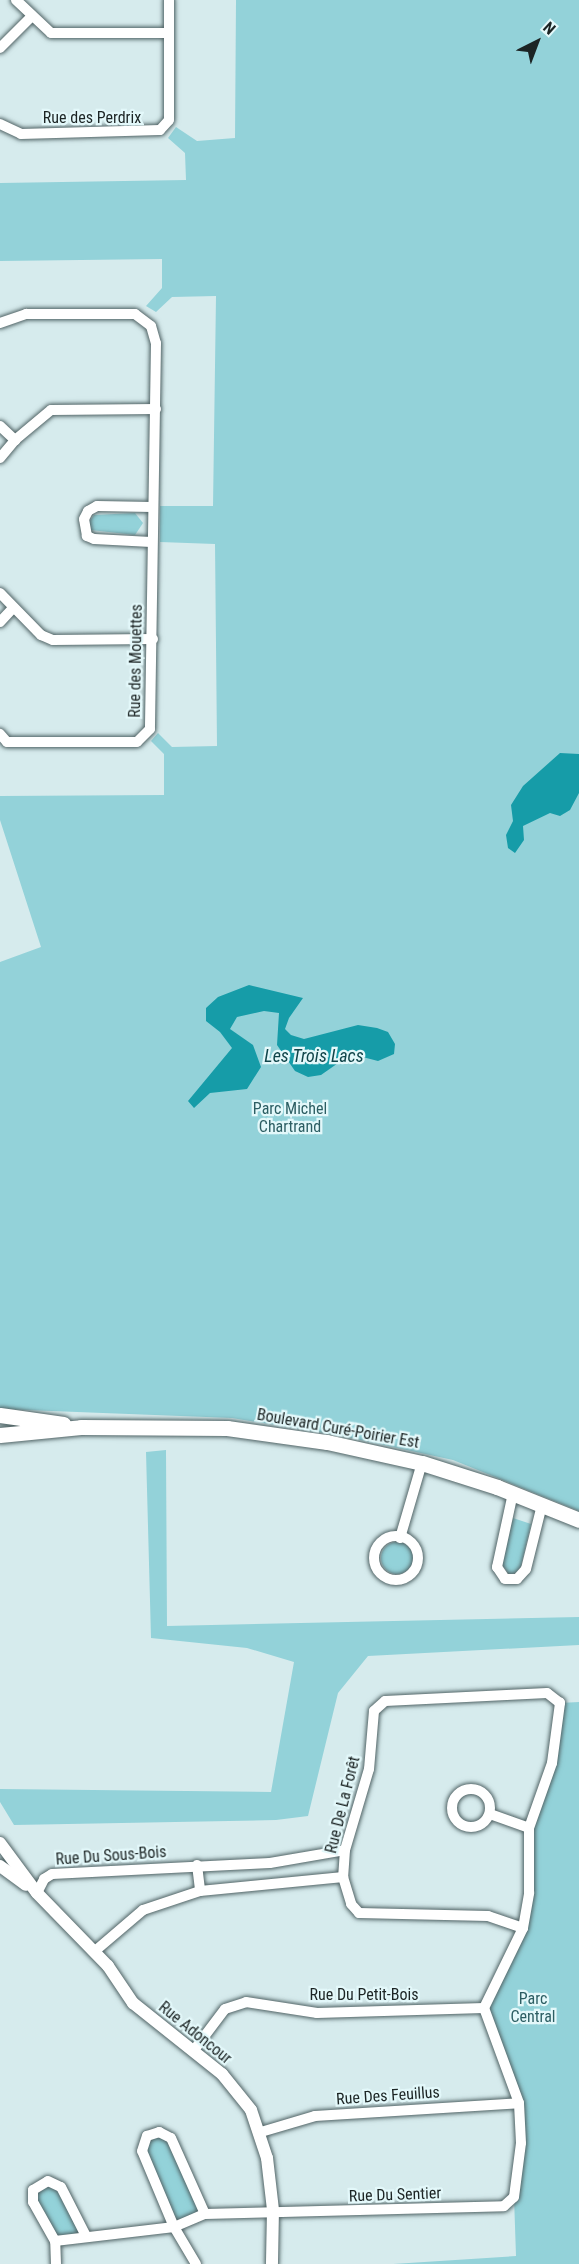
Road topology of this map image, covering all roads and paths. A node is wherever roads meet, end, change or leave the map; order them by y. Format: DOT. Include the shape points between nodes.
graph roads {
  1 [pos="16,0"];
  2 [pos="169,0"];
  3 [pos="30,18"];
  4 [pos="169,33"];
  5 [pos="0,48"];
  6 [pos="0,124"];
  7 [pos="0,323"];
  8 [pos="156,409"];
  9 [pos="0,426"];
  10 [pos="15,440"];
  11 [pos="0,459"];
  12 [pos="152,507"];
  13 [pos="151,542"];
  14 [pos="0,593"];
  15 [pos="14,608"];
  16 [pos="0,622"];
  17 [pos="153,639"];
  18 [pos="0,734"];
  19 [pos="0,1415"];
  20 [pos="81,1427"];
  21 [pos="0,1435"];
  22 [pos="422,1463"];
  23 [pos="513,1493"];
  24 [pos="542,1505"];
  25 [pos="579,1520"];
  26 [pos="400,1538"];
  27 [pos="490,1814"];
  28 [pos="529,1828"];
  29 [pos="0,1843"];
  30 [pos="345,1850"];
  31 [pos="197,1864"];
  32 [pos="0,1866"];
  33 [pos="343,1877"];
  34 [pos="200,1891"];
  35 [pos="37,1893"];
  36 [pos="523,1928"];
  37 [pos="95,1951"];
  38 [pos="484,2008"];
  39 [pos="194,2050"];
  40 [pos="519,2103"];
  41 [pos="261,2132"];
  42 [pos="273,2210"];
  43 [pos="205,2214"];
  44 [pos="174,2227"];
  45 [pos="86,2236"];
  46 [pos="55,2241"];
  47 [pos="56,2264"];
  48 [pos="196,2264"];
  49 [pos="272,2264"];
  1 -- 3 [label="street"];
  2 -- 4 [label="street, Rue des Perdrix"];
  3 -- 4 [label="street" via="51,33 69,35"];
  3 -- 5 [label="street"];
  4 -- 6 [label="street, Rue des Perdrix" via="169,120 160,130 21,134"];
  7 -- 8 [label="street, Rue des Mouettes" via="26,314 135,314 144,318 152,326 156,343"];
  8 -- 10 [label="street" via="51,410"];
  8 -- 12 [label="street, Rue des Mouettes"];
  9 -- 10 [label="street"];
  10 -- 11 [label="street"];
  12 -- 13 [label="street, Rue des Mouettes"];
  12 -- 13 [label="street" via="97,506 84,519 87,536 94,539"];
  13 -- 17 [label="street, Rue des Mouettes"];
  14 -- 15 [label="street"];
  15 -- 16 [label="street"];
  15 -- 17 [label="street" via="41,635 53,640"];
  17 -- 18 [label="street, Rue des Mouettes" via="150,729 141,740 8,742"];
  19 -- 20 [label="main road, Boulevard Curé-Poirier Est"];
  20 -- 21 [label="main road, Boulevard Curé-Poirier Est"];
  20 -- 22 [label="main road, Boulevard Curé-Poirier Est" via="227,1428 327,1442"];
  22 -- 23 [label="main road, Boulevard Curé-Poirier Est"];
  22 -- 26 [label="street"];
  23 -- 24 [label="main road, Boulevard Curé-Poirier Est"];
  23 -- 24 [label="street" via="497,1567 505,1579 517,1579 526,1569"];
  24 -- 25 [label="main road, Boulevard Curé-Poirier Est"];
  26 -- 26 [label="street" via="415,1545 419,1556 410,1578 392,1577 373,1563 378,1542"];
  27 -- 28 [label="street"];
  28 -- 30 [label="street, Rue De La Forêt" via="555,1745 560,1703 547,1692 384,1701 374,1711 369,1769"];
  28 -- 36 [label="street" via="529,1893"];
  29 -- 35 [label="street, Rue Adoncour"];
  30 -- 31 [label="street, Rue Du Sous-Bois" via="270,1863"];
  30 -- 33 [label="street, Rue De La Forêt"];
  31 -- 34 [label="street"];
  31 -- 35 [label="street, Rue Du Sous-Bois" via="52,1874 44,1879"];
  32 -- 35 [label="street, Rue Adoncour"];
  33 -- 34 [label="street"];
  33 -- 36 [label="street, Rue De La Forêt" via="351,1904 359,1913 488,1916"];
  34 -- 37 [label="street" via="143,1910"];
  35 -- 37 [label="street, Rue Adoncour"];
  36 -- 38 [label="street" via="493,1982"];
  37 -- 39 [label="street, Rue Adoncour" via="133,2003 165,2033"];
  38 -- 39 [label="street, Rue Du Petit-Bois" via="317,2013 246,2002 225,2009"];
  38 -- 40 [label="street"];
  39 -- 41 [label="street, Rue Adoncour" via="237,2091"];
  40 -- 41 [label="street, Rue Des Feuillus" via="315,2116"];
  40 -- 42 [label="street, Rue Du Sentier" via="521,2143 514,2197 504,2206 339,2212"];
  41 -- 42 [label="street, Rue Adoncour"];
  42 -- 43 [label="street, Rue Du Sentier"];
  42 -- 49 [label="street, Rue Adoncour"];
  43 -- 44 [label="street, Rue Du Sentier"];
  43 -- 44 [label="street" via="171,2138 159,2132 147,2136 142,2151"];
  44 -- 45 [label="street, Rue Du Sentier"];
  44 -- 48 [label="street"];
  45 -- 46 [label="street, Rue Du Sentier"];
  45 -- 46 [label="street" via="61,2187 48,2181 33,2190 33,2202"];
  46 -- 47 [label="street"];
}
